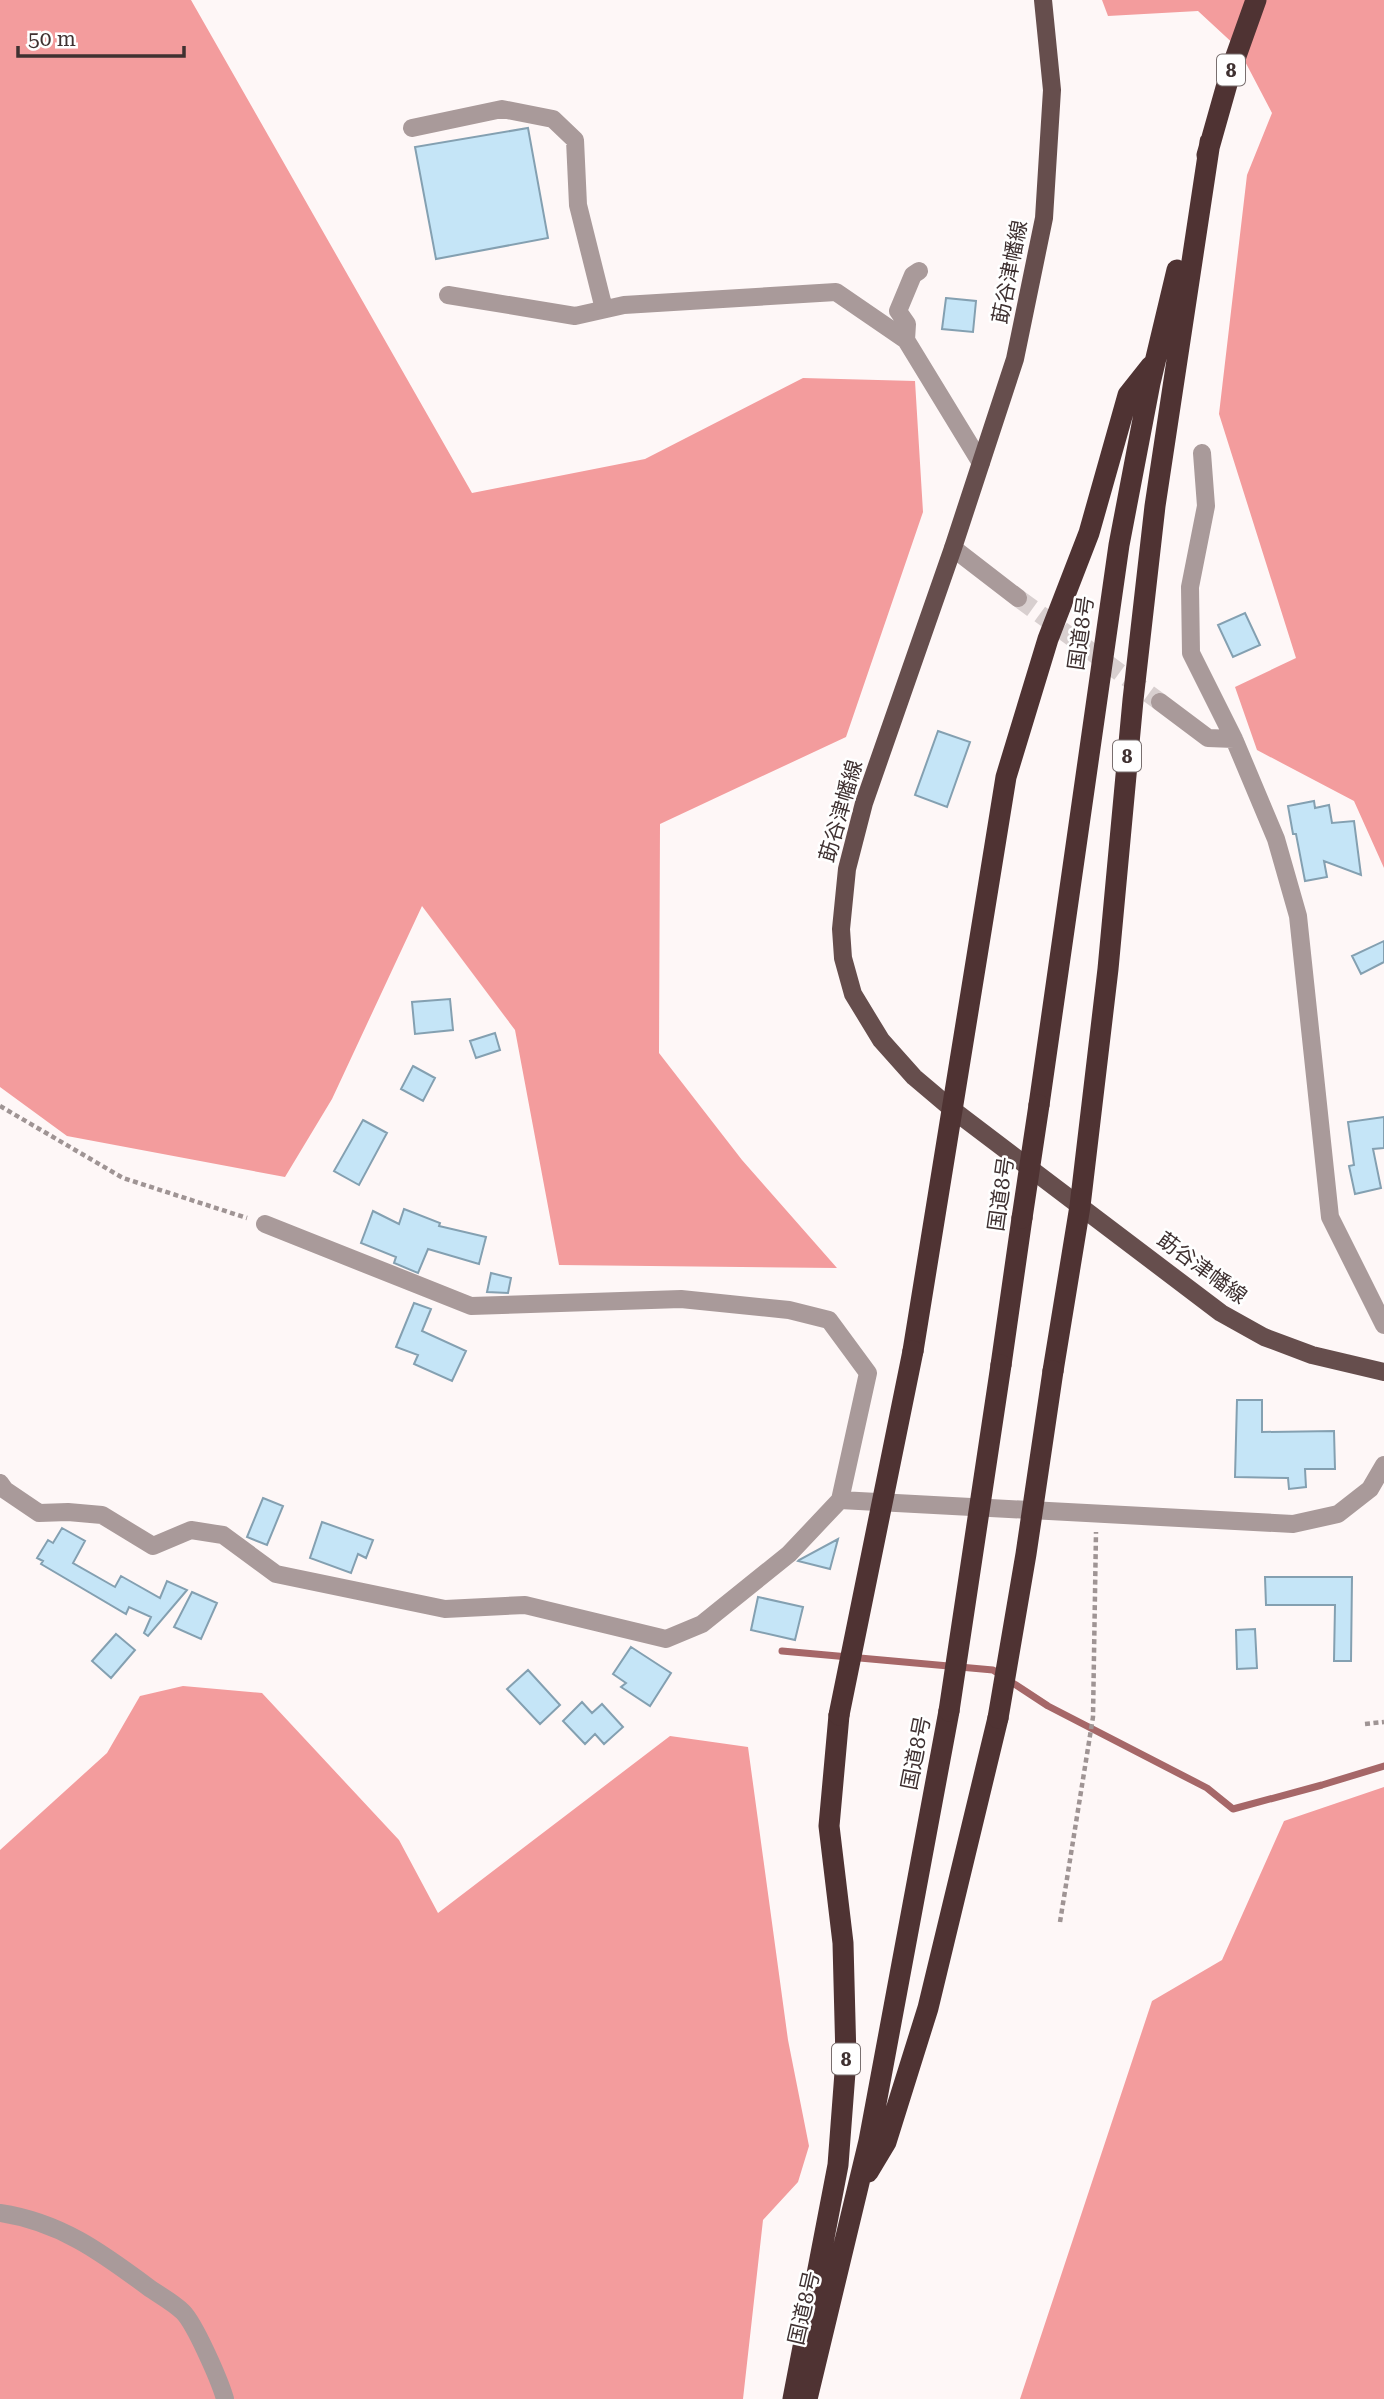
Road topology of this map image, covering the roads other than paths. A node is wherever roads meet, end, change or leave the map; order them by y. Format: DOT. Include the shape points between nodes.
graph roads {
  1 [pos="1042,0"];
  2 [pos="1256,0"];
  3 [pos="412,128"];
  4 [pos="1210,142"];
  5 [pos="919,271"];
  6 [pos="448,295"];
  7 [pos="604,309"];
  8 [pos="906,340"];
  9 [pos="1155,362"];
  10 [pos="1202,453"];
  11 [pos="981,463"];
  12 [pos="953,548"];
  13 [pos="1018,598"];
  14 [pos="1160,702"];
  15 [pos="1234,739"];
  16 [pos="953,1110"];
  17 [pos="1080,1206"];
  18 [pos="265,1224"];
  19 [pos="1384,1325"];
  20 [pos="1384,1372"];
  21 [pos="1384,1465"];
  22 [pos="0,1483"];
  23 [pos="840,1500"];
  24 [pos="856,2192"];
  25 [pos="0,2213"];
  26 [pos="225,2399"];
  27 [pos="793,2399"];
  28 [pos="807,2399"];
  1 -- 11 [label="main road, 莇谷津幡線" via="1052,90 1044,218 1016,359"];
  2 -- 4 [label="highway, 国道8号 / 8"];
  3 -- 7 [label="street" via="502,109 553,119 575,140 578,205"];
  4 -- 9 [label="highway, 国道8号 / 8"];
  4 -- 17 [label="highway, 8" via="1155,506"];
  5 -- 8 [label="street" via="898,311 907,324"];
  6 -- 7 [label="street" via="575,316"];
  7 -- 8 [label="street" via="836,292"];
  8 -- 11 [label="street"];
  9 -- 16 [label="highway, 8" via="1128,395 1089,533 1048,639 1006,777"];
  9 -- 24 [label="highway, 国道8号 / 8, bridge" via="1119,545 949,1711"];
  10 -- 15 [label="street" via="1206,506 1190,587 1191,653"];
  11 -- 12 [label="main road, 莇谷津幡線"];
  12 -- 13 [label="street"];
  12 -- 16 [label="main road, 莇谷津幡線" via="864,803 847,870 841,929 853,994 881,1040 914,1077"];
  14 -- 15 [label="street" via="1208,738"];
  15 -- 19 [label="street" via="1276,839 1298,916 1331,1217"];
  16 -- 17 [label="main road, 莇谷津幡線"];
  16 -- 27 [label="highway, 8, bridge" via="913,1351 839,1715 829,1826 843,1943 846,2059 838,2165"];
  17 -- 20 [label="main road, 莇谷津幡線" via="1222,1313 1264,1337 1312,1355"];
  17 -- 24 [label="highway, 8, bridge" via="998,1718 929,2008 886,2142"];
  18 -- 23 [label="street" via="471,1306 681,1299 789,1310 829,1320 868,1373"];
  21 -- 23 [label="street" via="1370,1489 1338,1514 1293,1524"];
  22 -- 23 [label="street" via="38,1513 102,1515 153,1546 191,1530 223,1535 276,1574 445,1609 525,1605 666,1639 702,1624 789,1554"];
  24 -- 28 [label="highway, 国道8号 / 8"];
  25 -- 26 [label="street" via="63,2230 184,2313"];
}
